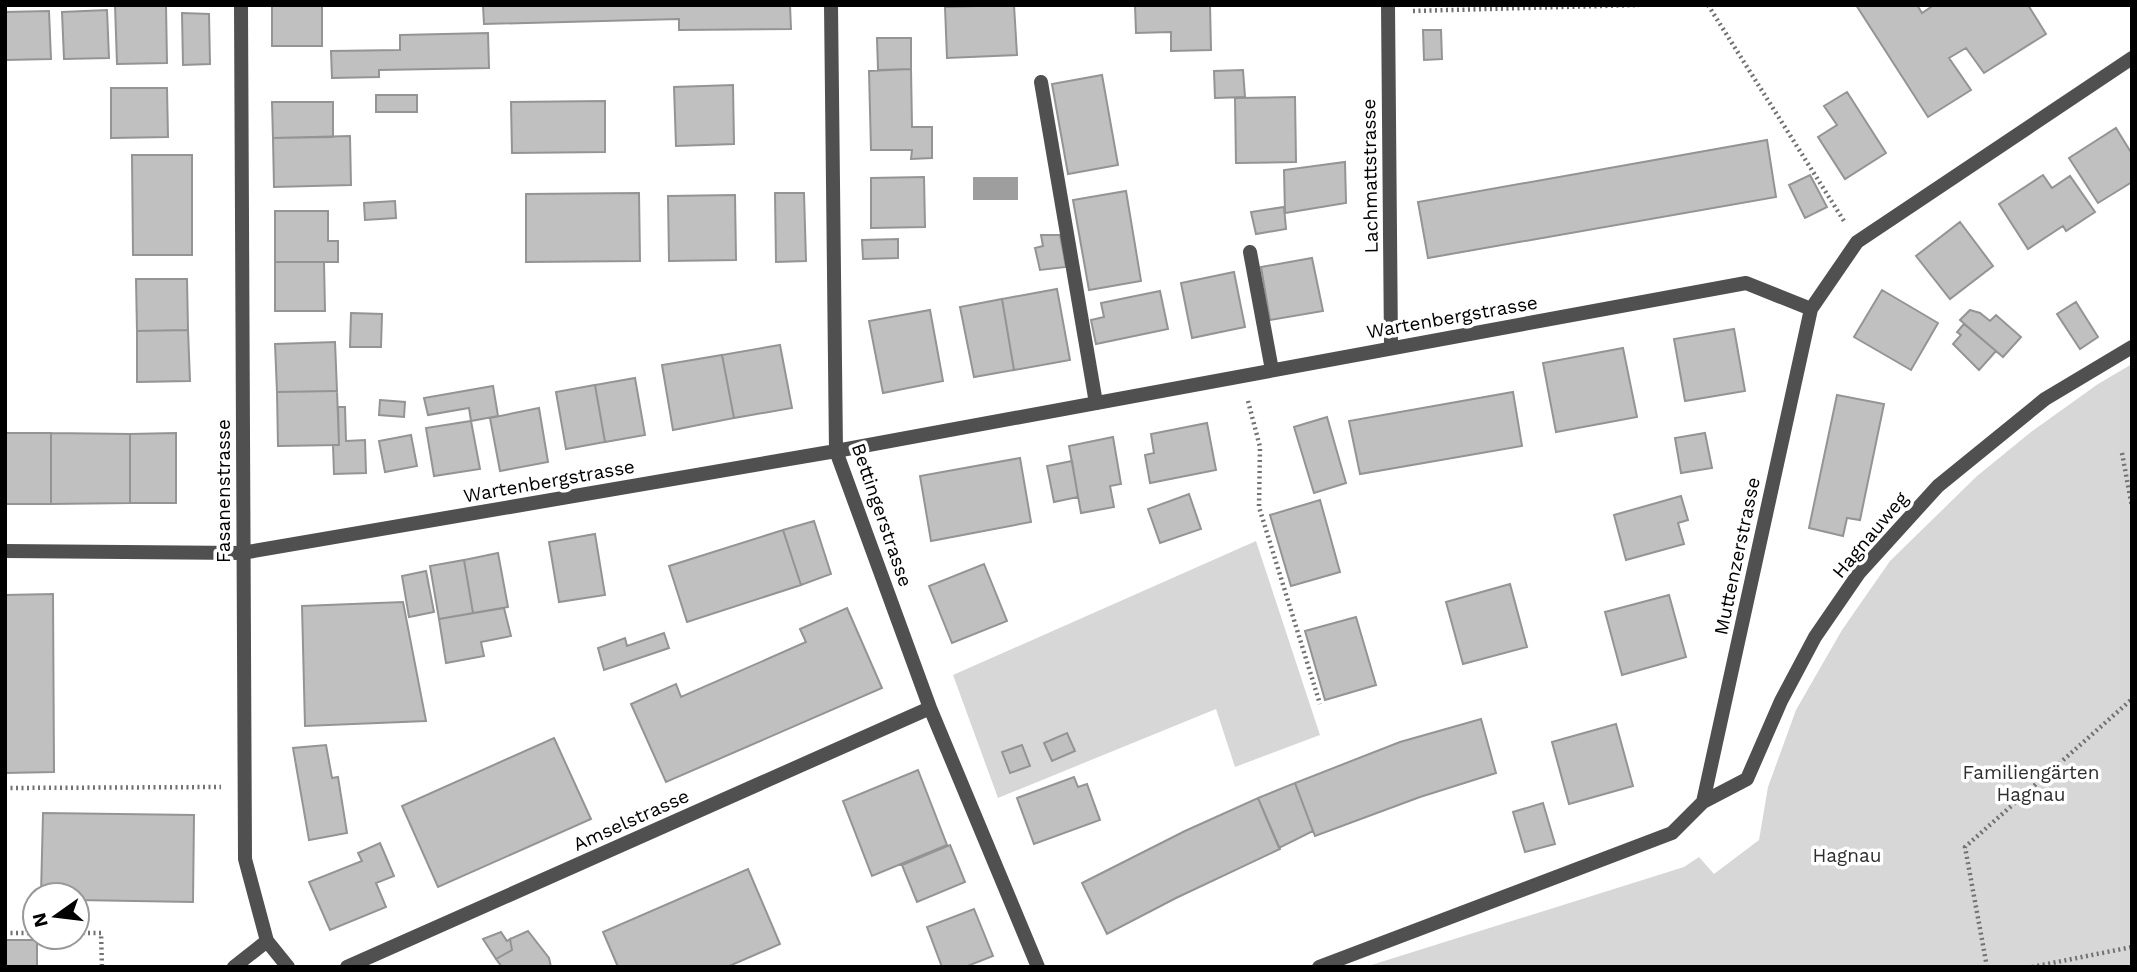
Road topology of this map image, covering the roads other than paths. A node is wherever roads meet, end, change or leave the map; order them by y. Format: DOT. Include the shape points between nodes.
graph roads {
  1 [pos="241,5"];
  2 [pos="831,5"];
  3 [pos="1388,9"];
  4 [pos="2132,58"];
  5 [pos="1041,82"];
  6 [pos="1250,252"];
  7 [pos="1811,309"];
  8 [pos="1391,347"];
  9 [pos="2132,347"];
  10 [pos="1272,370"];
  11 [pos="1096,403"];
  12 [pos="836,451"];
  13 [pos="5,551"];
  14 [pos="242,553"];
  15 [pos="930,708"];
  16 [pos="1703,802"];
  17 [pos="267,941"];
  18 [pos="234,967"];
  19 [pos="288,967"];
  20 [pos="347,967"];
  21 [pos="1038,967"];
  22 [pos="1319,967"];
  1 -- 14 [label="street, Fasanenstrasse"];
  2 -- 12 [label="street, Bettingerstrasse"];
  3 -- 8 [label="street, Lachmattstrasse"];
  4 -- 7 [label="street, Muttenzerstrasse" via="1857,242"];
  5 -- 11 [label="street"];
  6 -- 10 [label="street"];
  7 -- 8 [label="street, Wartenbergstrasse" via="1746,283"];
  7 -- 16 [label="street, Muttenzerstrasse"];
  8 -- 10 [label="street, Wartenbergstrasse"];
  9 -- 16 [label="street, Hagnauweg" via="2045,399 1938,486 1859,573 1815,637 1747,779"];
  10 -- 11 [label="street, Wartenbergstrasse"];
  11 -- 12 [label="street, Wartenbergstrasse"];
  12 -- 14 [label="street, Wartenbergstrasse"];
  12 -- 15 [label="street, Bettingerstrasse"];
  13 -- 14 [label="street, Wartenbergstrasse"];
  14 -- 17 [label="street, Fasanenstrasse" via="245,859"];
  15 -- 20 [label="street, Amselstrasse"];
  15 -- 21 [label="street, Bettingerstrasse"];
  16 -- 22 [label="street" via="1672,833"];
  17 -- 18 [label="street"];
  17 -- 19 [label="street, Fasanenstrasse"];
}
